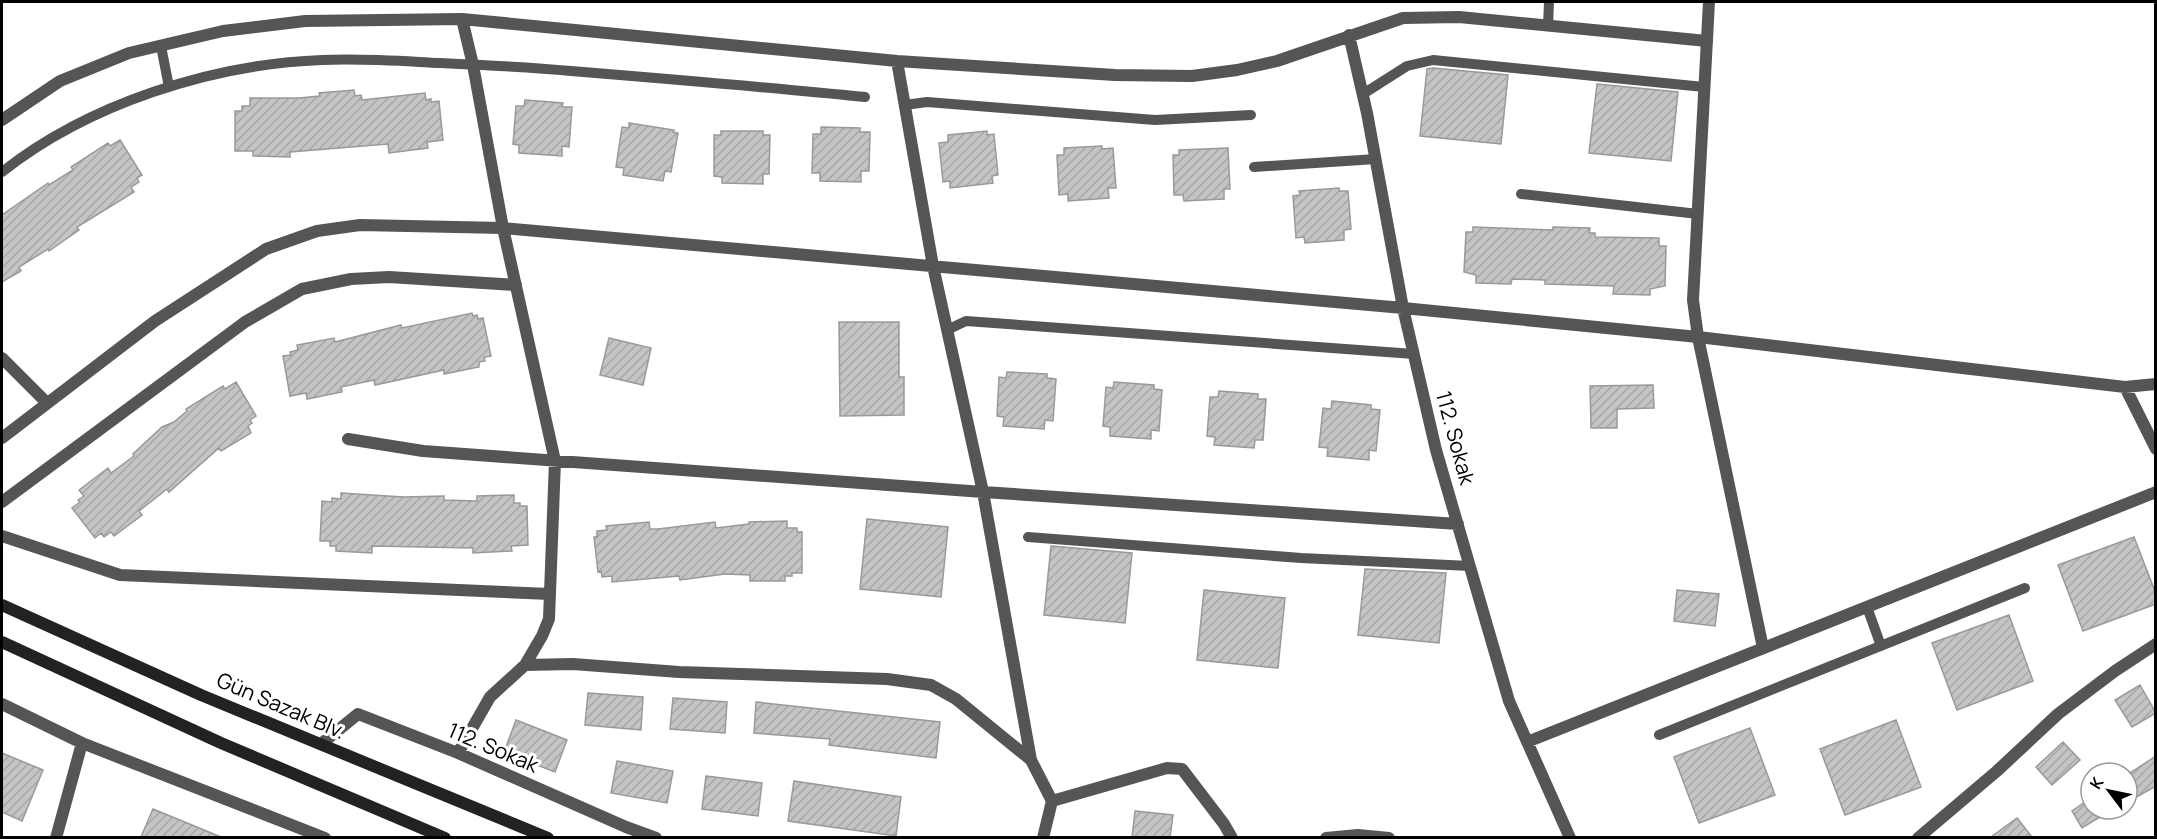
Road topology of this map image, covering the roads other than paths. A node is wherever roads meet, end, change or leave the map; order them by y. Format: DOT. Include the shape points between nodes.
graph roads {
  1 [pos="1549,2"];
  2 [pos="1709,2"];
  3 [pos="462,19"];
  4 [pos="1548,26"];
  5 [pos="1349,35"];
  6 [pos="1707,41"];
  7 [pos="161,46"];
  8 [pos="897,61"];
  9 [pos="473,65"];
  10 [pos="169,87"];
  11 [pos="1704,87"];
  12 [pos="1363,94"];
  13 [pos="865,96"];
  14 [pos="905,105"];
  15 [pos="1251,115"];
  16 [pos="2,120"];
  17 [pos="1376,159"];
  18 [pos="1254,167"];
  19 [pos="2,172"];
  20 [pos="1521,194"];
  21 [pos="1698,214"];
  22 [pos="503,228"];
  23 [pos="933,266"];
  24 [pos="516,285"];
  25 [pos="1403,308"];
  26 [pos="947,330"];
  27 [pos="1698,337"];
  28 [pos="1414,354"];
  29 [pos="2,358"];
  30 [pos="2156,384"];
  31 [pos="2125,387"];
  32 [pos="46,402"];
  33 [pos="2,438"];
  34 [pos="348,439"];
  35 [pos="2156,449"];
  36 [pos="555,461"];
  37 [pos="983,492"];
  38 [pos="2156,492"];
  39 [pos="2,502"];
  40 [pos="1458,524"];
  41 [pos="2,536"];
  42 [pos="1028,537"];
  43 [pos="1470,566"];
  44 [pos="2025,588"];
  45 [pos="550,594"];
  46 [pos="2,605"];
  47 [pos="1867,607"];
  48 [pos="2,642"];
  49 [pos="2156,644"];
  50 [pos="1881,646"];
  51 [pos="1763,648"];
  52 [pos="525,665"];
  53 [pos="2,705"];
  54 [pos="1659,735"];
  55 [pos="1527,742"];
  56 [pos="82,743"];
  57 [pos="321,744"];
  58 [pos="458,753"];
  59 [pos="1031,760"];
  60 [pos="1053,801"];
  61 [pos="56,837"];
  62 [pos="325,837"];
  63 [pos="445,837"];
  64 [pos="548,837"];
  65 [pos="656,837"];
  66 [pos="1042,837"];
  67 [pos="1232,837"];
  68 [pos="1326,837"];
  69 [pos="1389,837"];
  70 [pos="1570,837"];
  71 [pos="1918,837"];
  1 -- 4 [label="lane"];
  2 -- 6 [label="street"];
  3 -- 7 [label="street" via="305,21 223,31"];
  3 -- 8 [label="street"];
  3 -- 9 [label="street"];
  4 -- 5 [label="street" via="1459,17 1403,18"];
  4 -- 6 [label="street"];
  5 -- 8 [label="street" via="1277,61 1192,76"];
  5 -- 12 [label="street, 112. Sokak"];
  6 -- 11 [label="street"];
  7 -- 10 [label="lane"];
  7 -- 16 [label="street" via="129,53 60,81"];
  8 -- 14 [label="street"];
  9 -- 10 [label="lane" via="320,60 245,68"];
  9 -- 13 [label="lane"];
  9 -- 22 [label="street"];
  10 -- 19 [label="lane" via="73,126"];
  11 -- 12 [label="lane" via="1433,60 1407,66"];
  11 -- 21 [label="street"];
  12 -- 17 [label="street, 112. Sokak"];
  14 -- 15 [label="lane" via="927,102 1155,120"];
  14 -- 23 [label="street"];
  17 -- 18 [label="lane"];
  17 -- 25 [label="street, 112. Sokak"];
  20 -- 21 [label="lane"];
  21 -- 27 [label="street" via="1693,300"];
  22 -- 23 [label="street"];
  22 -- 24 [label="street"];
  22 -- 32 [label="street" via="360,225 316,231 266,249 155,321"];
  23 -- 25 [label="street"];
  23 -- 26 [label="street"];
  24 -- 36 [label="street"];
  24 -- 39 [label="street" via="388,277 351,279 302,289 245,322"];
  25 -- 27 [label="street"];
  25 -- 28 [label="street, 112. Sokak"];
  26 -- 28 [label="lane" via="966,321"];
  26 -- 37 [label="street"];
  27 -- 31 [label="street"];
  27 -- 51 [label="street"];
  28 -- 40 [label="street, 112. Sokak"];
  29 -- 32 [label="street"];
  30 -- 31 [label="street"];
  31 -- 35 [label="street"];
  32 -- 33 [label="street"];
  34 -- 36 [label="street" via="423,451"];
  36 -- 37 [label="street"];
  36 -- 45 [label="street"];
  37 -- 40 [label="street"];
  37 -- 59 [label="street"];
  38 -- 47 [label="street"];
  40 -- 43 [label="street, 112. Sokak"];
  41 -- 45 [label="street" via="120,575"];
  42 -- 43 [label="lane" via="1301,558"];
  43 -- 55 [label="street, 112. Sokak" via="1509,701"];
  44 -- 50 [label="lane"];
  45 -- 52 [label="street" via="549,619"];
  46 -- 57 [label="main road, Gün Sazak Blv."];
  47 -- 50 [label="lane"];
  47 -- 51 [label="street"];
  48 -- 63 [label="main road" via="221,743"];
  49 -- 71 [label="street" via="2058,714"];
  50 -- 54 [label="lane"];
  51 -- 55 [label="street"];
  52 -- 58 [label="street" via="490,697"];
  52 -- 59 [label="street" via="887,679 931,685 956,699"];
  53 -- 56 [label="street"];
  55 -- 70 [label="street, 112. Sokak"];
  56 -- 61 [label="street"];
  56 -- 62 [label="street"];
  57 -- 58 [label="street, 112. Sokak" via="358,714"];
  57 -- 64 [label="main road, Gün Sazak Blv."];
  58 -- 65 [label="street, 112. Sokak"];
  59 -- 60 [label="street"];
  60 -- 66 [label="street"];
  60 -- 67 [label="street" via="1167,768 1182,769"];
  68 -- 69 [label="street"];
}
